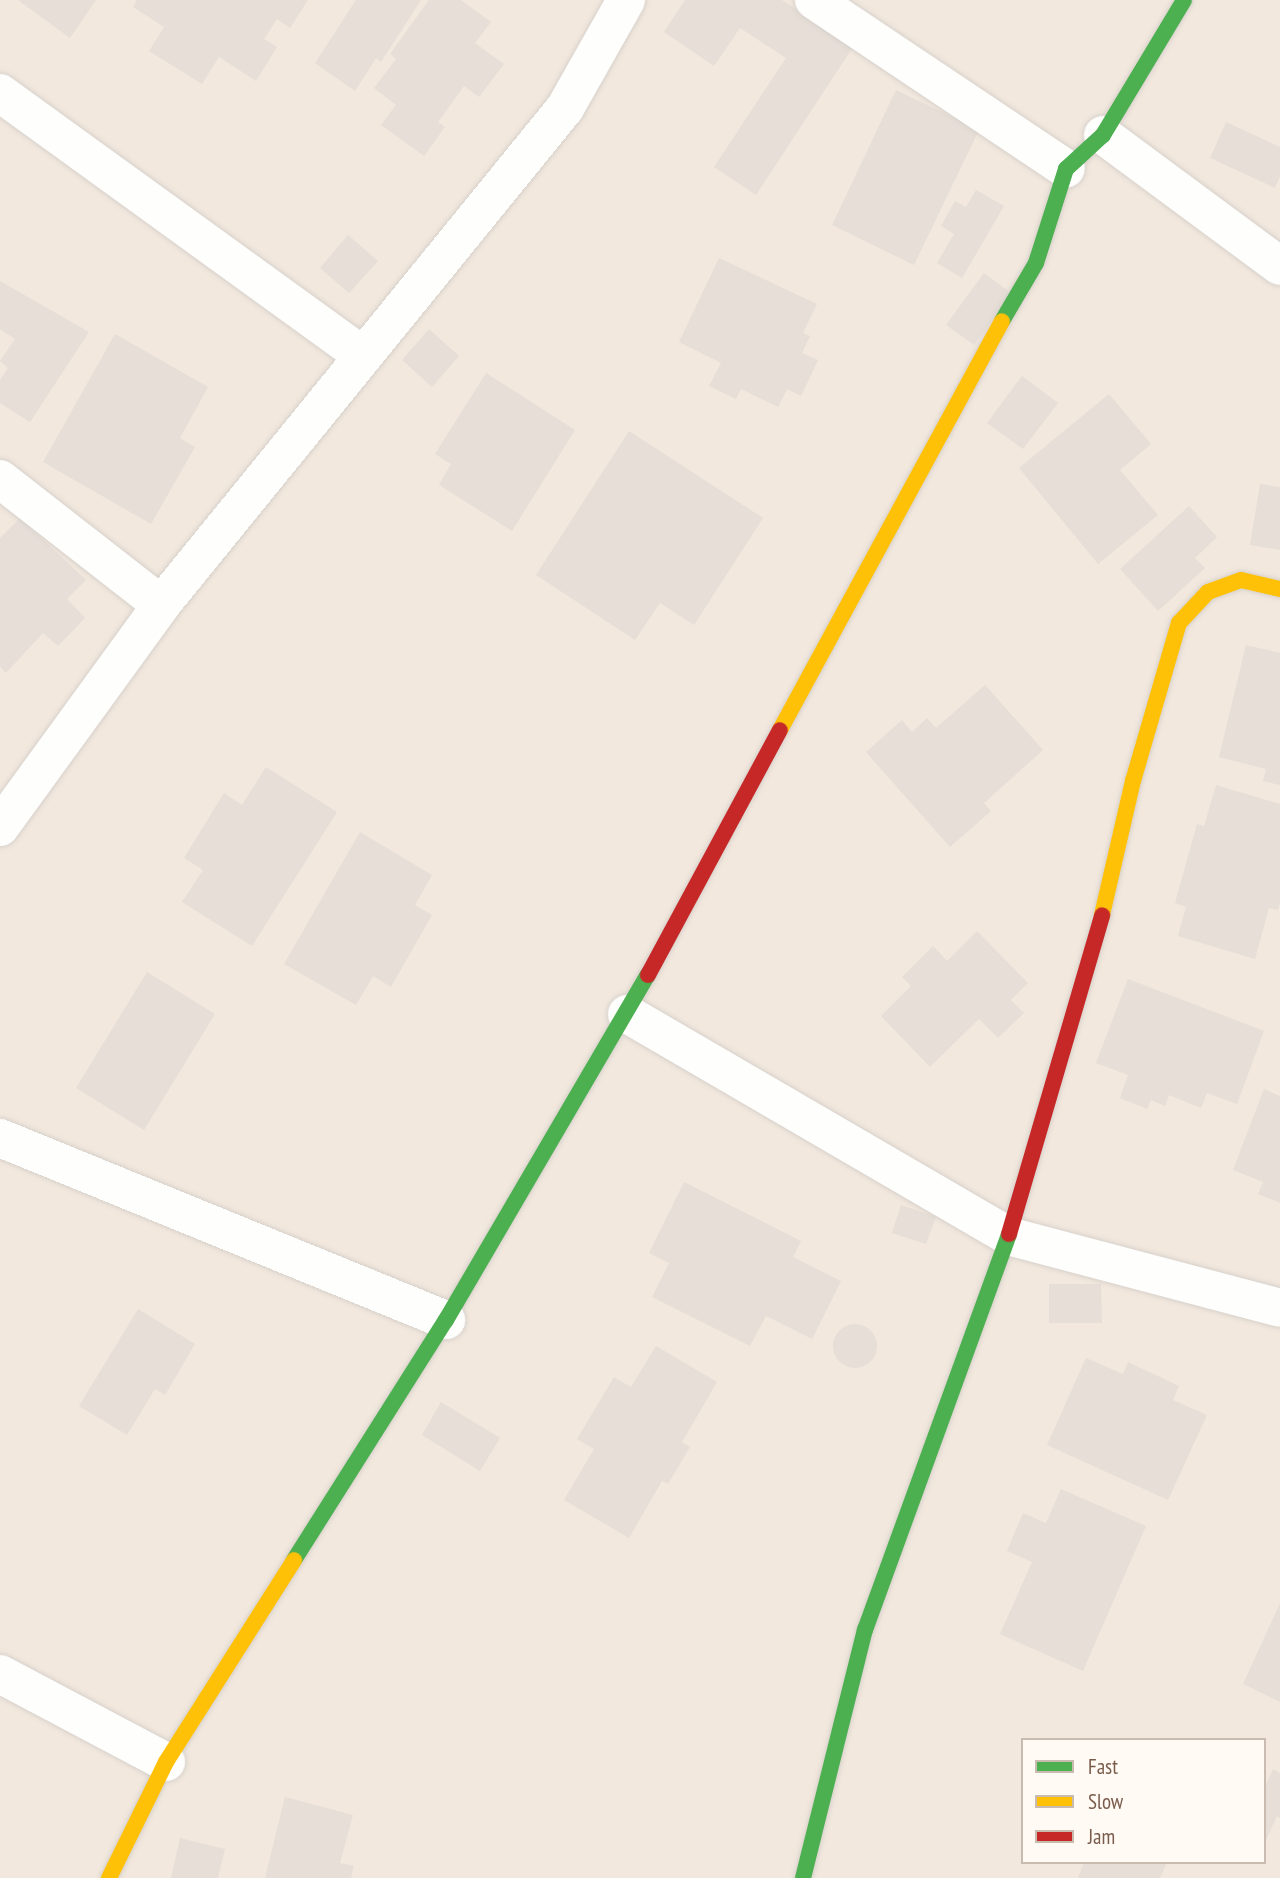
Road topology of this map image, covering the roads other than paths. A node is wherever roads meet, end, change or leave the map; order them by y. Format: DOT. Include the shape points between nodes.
graph roads {
  1 [pos="626,0"];
  2 [pos="814,0"];
  3 [pos="1184,0"];
  4 [pos="0,93"];
  5 [pos="1103,135"];
  6 [pos="1066,169"];
  7 [pos="1280,267"];
  8 [pos="362,355"];
  9 [pos="0,479"];
  10 [pos="1280,589"];
  11 [pos="161,605"];
  12 [pos="0,827"];
  13 [pos="627,1014"];
  14 [pos="0,1139"];
  15 [pos="1008,1236"];
  16 [pos="1280,1308"];
  17 [pos="446,1320"];
  18 [pos="0,1674"];
  19 [pos="166,1762"];
  20 [pos="109,1878"];
  21 [pos="803,1878"];
  1 -- 8 [label="street" via="565,108"];
  2 -- 6 [label="street"];
  3 -- 5 [label="street"];
  4 -- 8 [label="street"];
  5 -- 6 [label="street"];
  5 -- 7 [label="street"];
  6 -- 13 [label="street" via="1036,263 977,363"];
  8 -- 11 [label="street"];
  9 -- 11 [label="street"];
  10 -- 15 [label="street" via="1241,580 1208,592 1179,623 1133,782 1106,902"];
  11 -- 12 [label="street"];
  13 -- 15 [label="street"];
  13 -- 17 [label="street"];
  14 -- 17 [label="street"];
  15 -- 16 [label="street"];
  15 -- 21 [label="street" via="865,1630"];
  17 -- 19 [label="street"];
  18 -- 19 [label="street"];
  19 -- 20 [label="street"];
}
